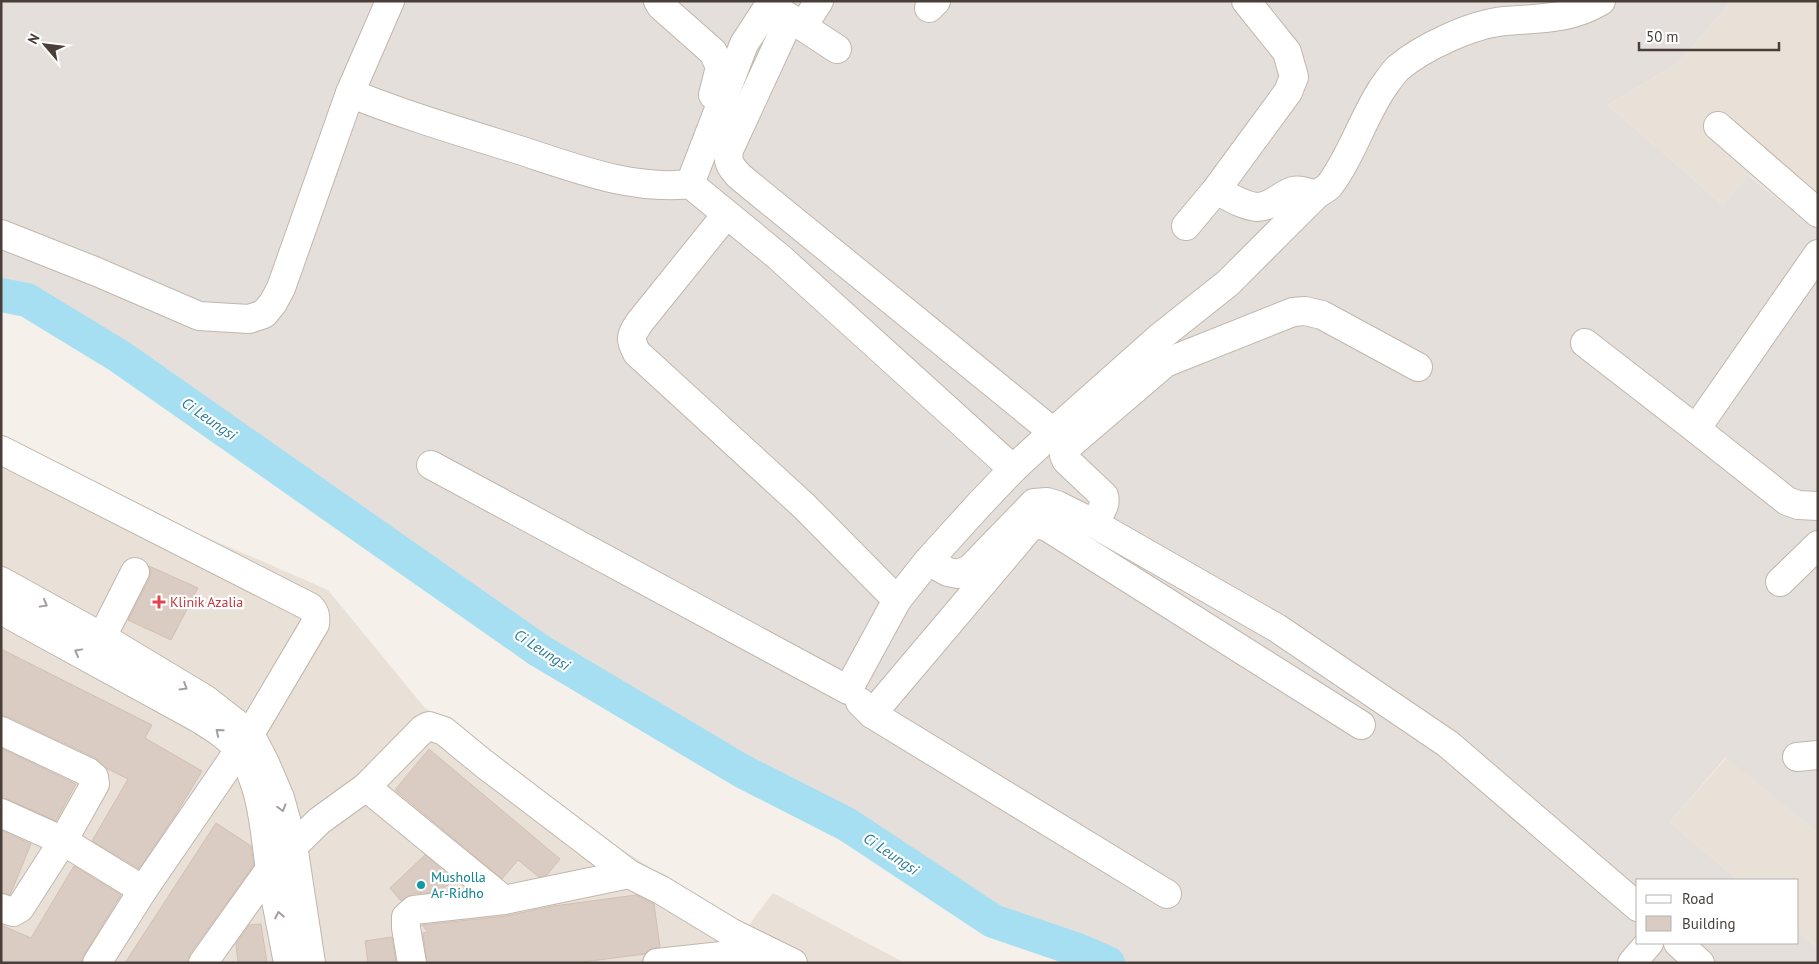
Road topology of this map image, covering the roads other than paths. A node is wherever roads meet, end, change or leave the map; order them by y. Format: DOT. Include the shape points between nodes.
graph roads {
  1 [pos="390,1"];
  2 [pos="658,1"];
  3 [pos="819,1"];
  4 [pos="1246,1"];
  5 [pos="1601,1"];
  6 [pos="797,22"];
  7 [pos="837,49"];
  8 [pos="350,94"];
  9 [pos="1718,126"];
  10 [pos="682,185"];
  11 [pos="1216,190"];
  12 [pos="1316,194"];
  13 [pos="1818,213"];
  14 [pos="726,215"];
  15 [pos="1186,226"];
  16 [pos="1,234"];
  17 [pos="1818,254"];
  18 [pos="1585,343"];
  19 [pos="1418,367"];
  20 [pos="1696,428"];
  21 [pos="1052,432"];
  22 [pos="1,450"];
  23 [pos="431,465"];
  24 [pos="1013,469"];
  25 [pos="1818,506"];
  26 [pos="1093,523"];
  27 [pos="1818,545"];
  28 [pos="928,562"];
  29 [pos="134,572"];
  30 [pos="1,581"];
  31 [pos="1780,582"];
  32 [pos="897,600"];
  33 [pos="1,610"];
  34 [pos="1277,628"];
  35 [pos="102,637"];
  36 [pos="1258,660"];
  37 [pos="848,690"];
  38 [pos="872,714"];
  39 [pos="1361,725"];
  40 [pos="1,731"];
  41 [pos="244,742"];
  42 [pos="366,787"];
  43 [pos="1,813"];
  44 [pos="62,841"];
  45 [pos="293,845"];
  46 [pos="270,869"];
  47 [pos="629,874"];
  48 [pos="143,890"];
  49 [pos="1168,894"];
  50 [pos="504,900"];
  51 [pos="1636,905"];
  52 [pos="1,908"];
  53 [pos="1647,944"];
  54 [pos="1679,944"];
  55 [pos="767,950"];
  56 [pos="97,963"];
  57 [pos="203,963"];
  58 [pos="288,963"];
  59 [pos="311,963"];
  60 [pos="412,963"];
  61 [pos="657,963"];
  62 [pos="793,963"];
  63 [pos="1632,963"];
  64 [pos="1700,963"];
  1 -- 8 [label="street"];
  2 -- 10 [label="street" via="713,52 720,67"];
  3 -- 6 [label="street"];
  4 -- 11 [label="street" via="1287,52 1294,77 1288,92"];
  5 -- 12 [label="street" via="1590,8 1550,19 1503,21 1475,28 1454,35 1414,57 1397,69 1386,83 1328,187"];
  6 -- 7 [label="street"];
  6 -- 10 [label="street" via="768,7 744,44"];
  6 -- 21 [label="street" via="729,150 727,160 730,166"];
  8 -- 10 [label="street" via="394,111 606,177"];
  8 -- 16 [label="street" via="281,288 264,314 249,319 199,316"];
  9 -- 13 [label="street"];
  10 -- 14 [label="street"];
  11 -- 12 [label="street" via="1259,207 1293,191"];
  11 -- 15 [label="street"];
  12 -- 21 [label="street" via="1228,282"];
  14 -- 24 [label="street" via="778,257"];
  14 -- 32 [label="street" via="639,323 631,342 636,353 804,506"];
  17 -- 20 [label="street"];
  18 -- 20 [label="street"];
  19 -- 26 [label="street" via="1322,314 1305,311 1293,312 1165,363 1065,450 1066,460 1106,501"];
  20 -- 25 [label="street" via="1787,502"];
  21 -- 24 [label="street"];
  22 -- 41 [label="street" via="310,607 314,612 314,624"];
  23 -- 37 [label="street"];
  24 -- 28 [label="street"];
  26 -- 28 [label="street" via="1057,505 1034,502 970,569 958,574"];
  26 -- 34 [label="street"];
  27 -- 31 [label="street"];
  28 -- 32 [label="street"];
  29 -- 35 [label="street"];
  30 -- 35 [label="street, one-way"];
  32 -- 37 [label="street"];
  41 -- 33 [label="street, one-way"];
  34 -- 36 [label="street"];
  34 -- 51 [label="street" via="1448,744"];
  35 -- 41 [label="street, one-way" via="205,699"];
  36 -- 38 [label="street" via="1040,524 1030,527"];
  36 -- 39 [label="street"];
  37 -- 38 [label="street"];
  38 -- 49 [label="street"];
  40 -- 44 [label="street" via="94,776 95,784"];
  41 -- 45 [label="street, one-way" via="265,763 280,798"];
  41 -- 46 [label="street" via="261,804"];
  41 -- 48 [label="street"];
  42 -- 45 [label="street" via="319,821"];
  42 -- 47 [label="street" via="423,729 437,727"];
  42 -- 50 [label="street"];
  43 -- 44 [label="street"];
  44 -- 48 [label="street"];
  44 -- 52 [label="street" via="20,908 13,912"];
  45 -- 46 [label="street"];
  45 -- 59 [label="street"];
  46 -- 57 [label="street"];
  58 -- 46 [label="street, one-way"];
  47 -- 50 [label="street"];
  47 -- 55 [label="street"];
  48 -- 56 [label="street"];
  50 -- 60 [label="street" via="414,910 406,917"];
  53 -- 63 [label="street"];
  54 -- 64 [label="street"];
  55 -- 61 [label="street"];
  55 -- 62 [label="street"];
}
